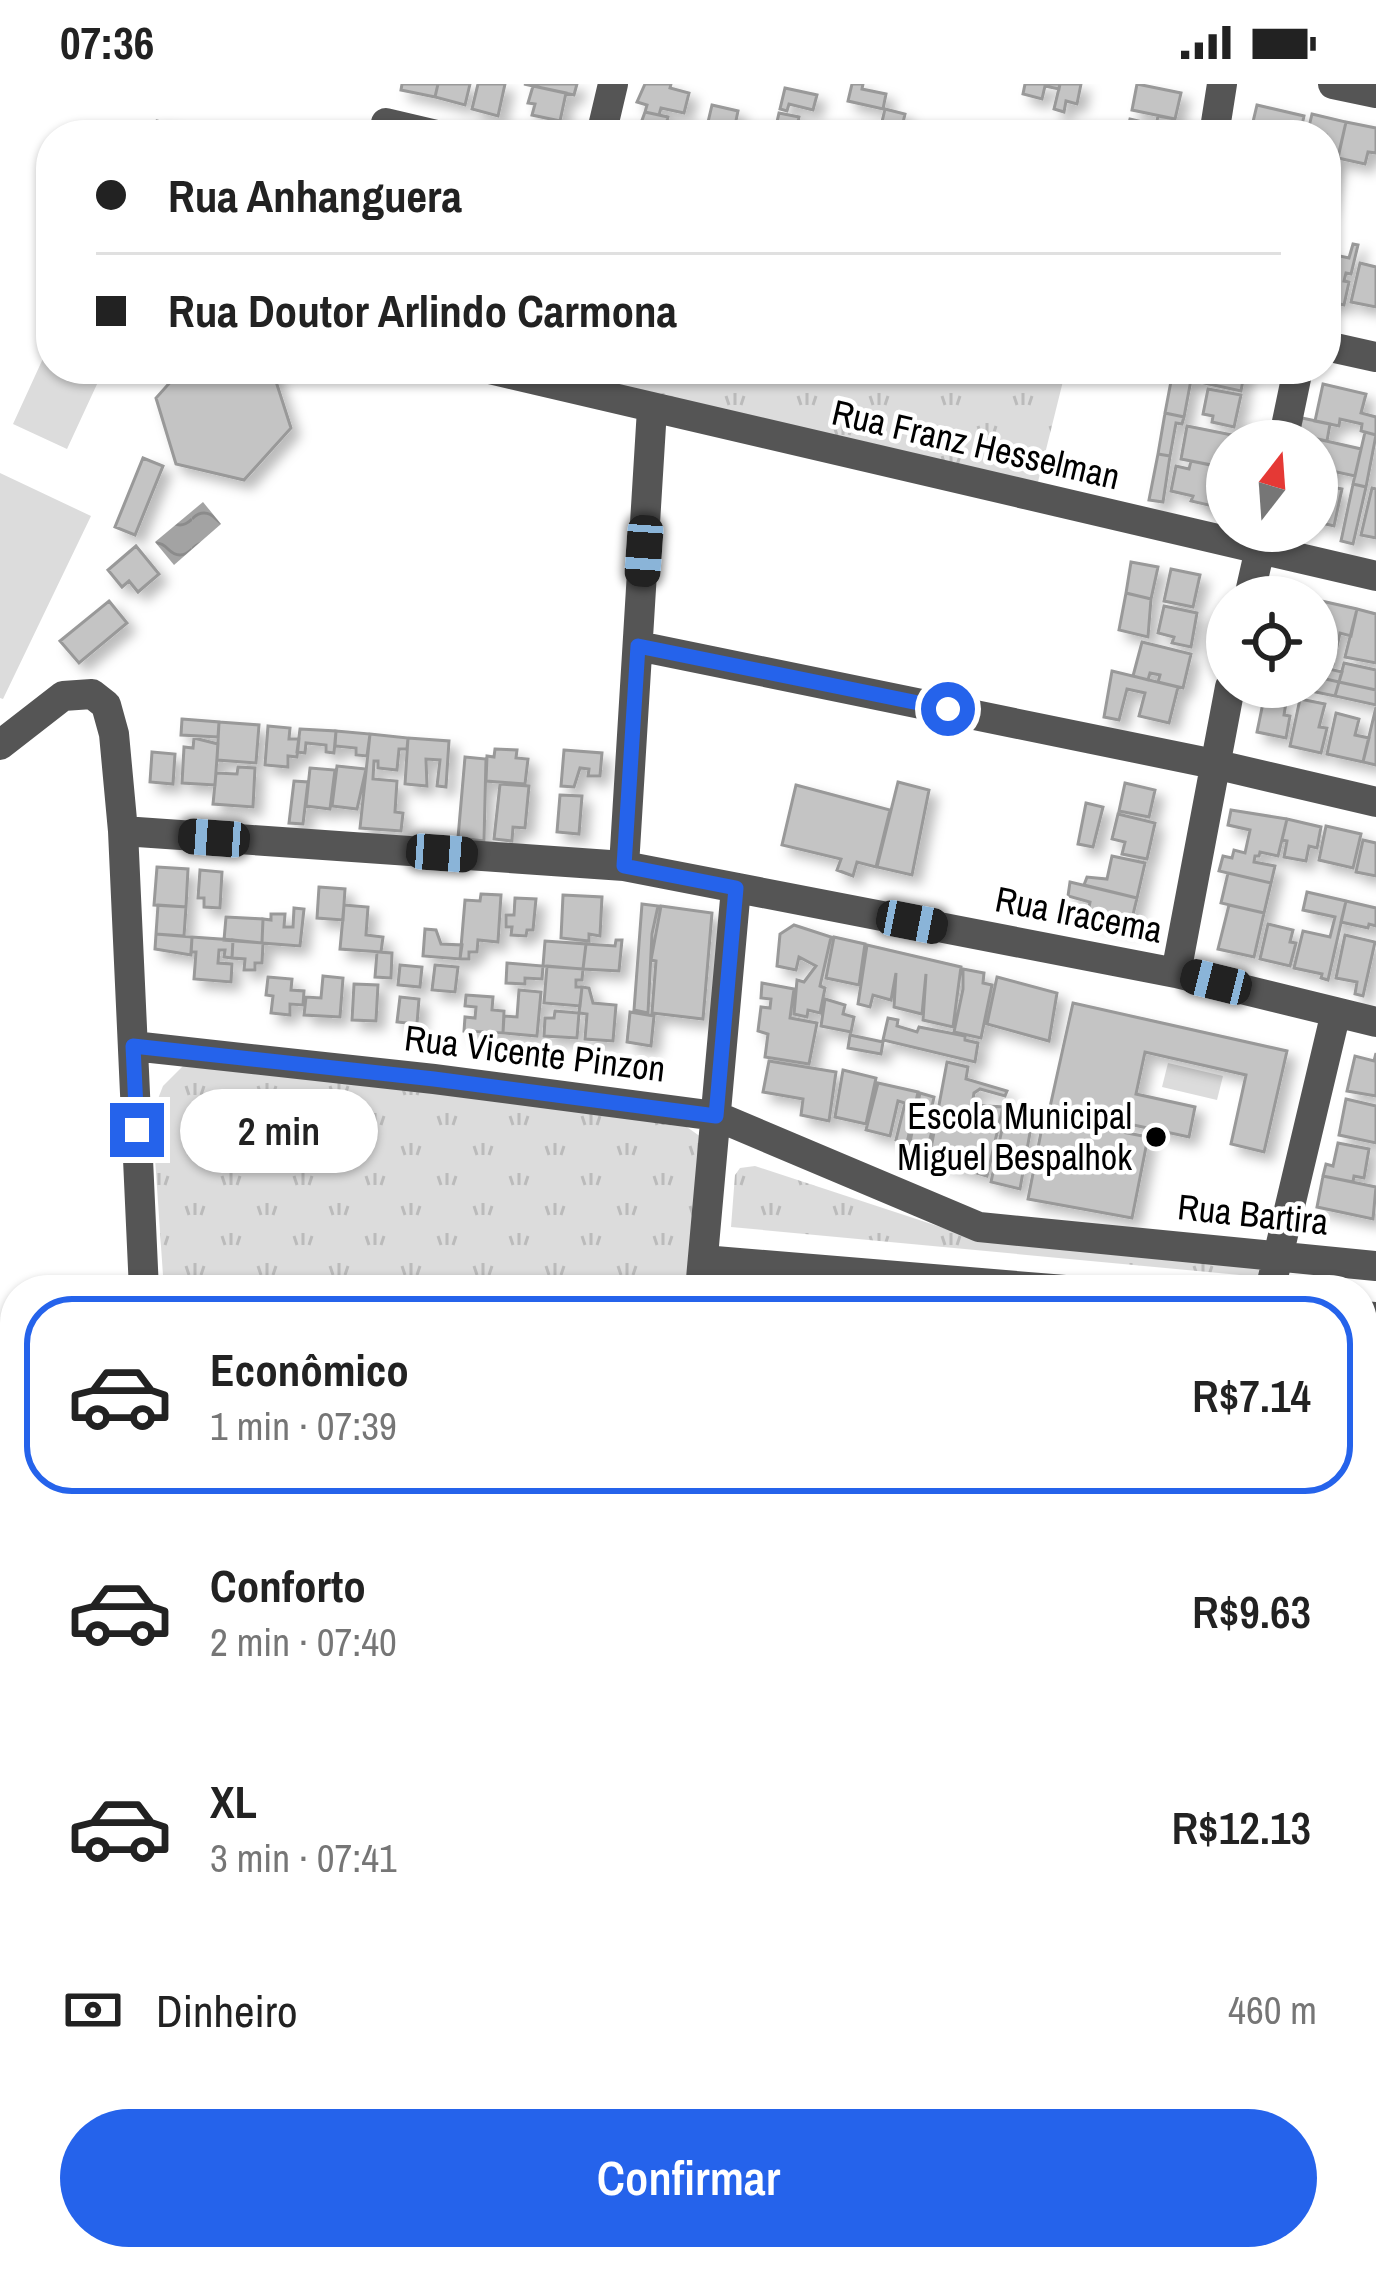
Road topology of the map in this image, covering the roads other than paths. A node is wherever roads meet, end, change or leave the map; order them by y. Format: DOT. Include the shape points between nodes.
graph roads {
  1 [pos="613,84"];
  2 [pos="1222,84"];
  3 [pos="1334,84"];
  4 [pos="1376,93"];
  5 [pos="605,120"];
  6 [pos="1216,120"];
  7 [pos="1341,349"];
  8 [pos="1376,357"];
  9 [pos="574,384"];
  10 [pos="1295,384"];
  11 [pos="652,409"];
  12 [pos="1287,420"];
  13 [pos="1206,528"];
  14 [pos="1301,552"];
  15 [pos="1376,575"];
  16 [pos="638,646"];
  17 [pos="1226,708"];
  18 [pos="0,745"];
  19 [pos="1214,764"];
  20 [pos="1376,802"];
  21 [pos="123,831"];
  22 [pos="624,866"];
  23 [pos="736,888"];
  24 [pos="1176,973"];
  25 [pos="1336,1012"];
  26 [pos="1376,1022"];
  27 [pos="133,1046"];
  28 [pos="716,1116"];
  29 [pos="979,1227"];
  30 [pos="1278,1256"];
  31 [pos="1376,1266"];
  32 [pos="143,1275"];
  33 [pos="702,1275"];
  34 [pos="1274,1275"];
  1 -- 5 [label="street"];
  2 -- 6 [label="street"];
  3 -- 4 [label="street"];
  7 -- 8 [label="street"];
  9 -- 11 [label="street, Rua Franz Hesselman"];
  10 -- 12 [label="street"];
  11 -- 13 [label="street, Rua Franz Hesselman"];
  11 -- 16 [label="street"];
  14 -- 15 [label="street, Rua Franz Hesselman"];
  16 -- 19 [label="street"];
  16 -- 22 [label="street"];
  17 -- 19 [label="street"];
  18 -- 21 [label="street" via="63,696 92,694 106,705 114,734"];
  19 -- 20 [label="street"];
  19 -- 24 [label="street"];
  21 -- 22 [label="street, Rua Iracema"];
  21 -- 27 [label="street"];
  22 -- 23 [label="street, Rua Iracema"];
  23 -- 24 [label="street, Rua Iracema"];
  23 -- 28 [label="street"];
  24 -- 25 [label="street, Rua Iracema"];
  25 -- 26 [label="street, Rua Iracema"];
  25 -- 30 [label="street"];
  27 -- 28 [label="street, Rua Vicente Pinzon"];
  27 -- 32 [label="street"];
  28 -- 29 [label="street, Rua Vicente Pinzon"];
  28 -- 33 [label="street"];
  29 -- 30 [label="street, Rua Bartira"];
  30 -- 31 [label="street, Rua Bartira"];
  30 -- 34 [label="street"];
}
